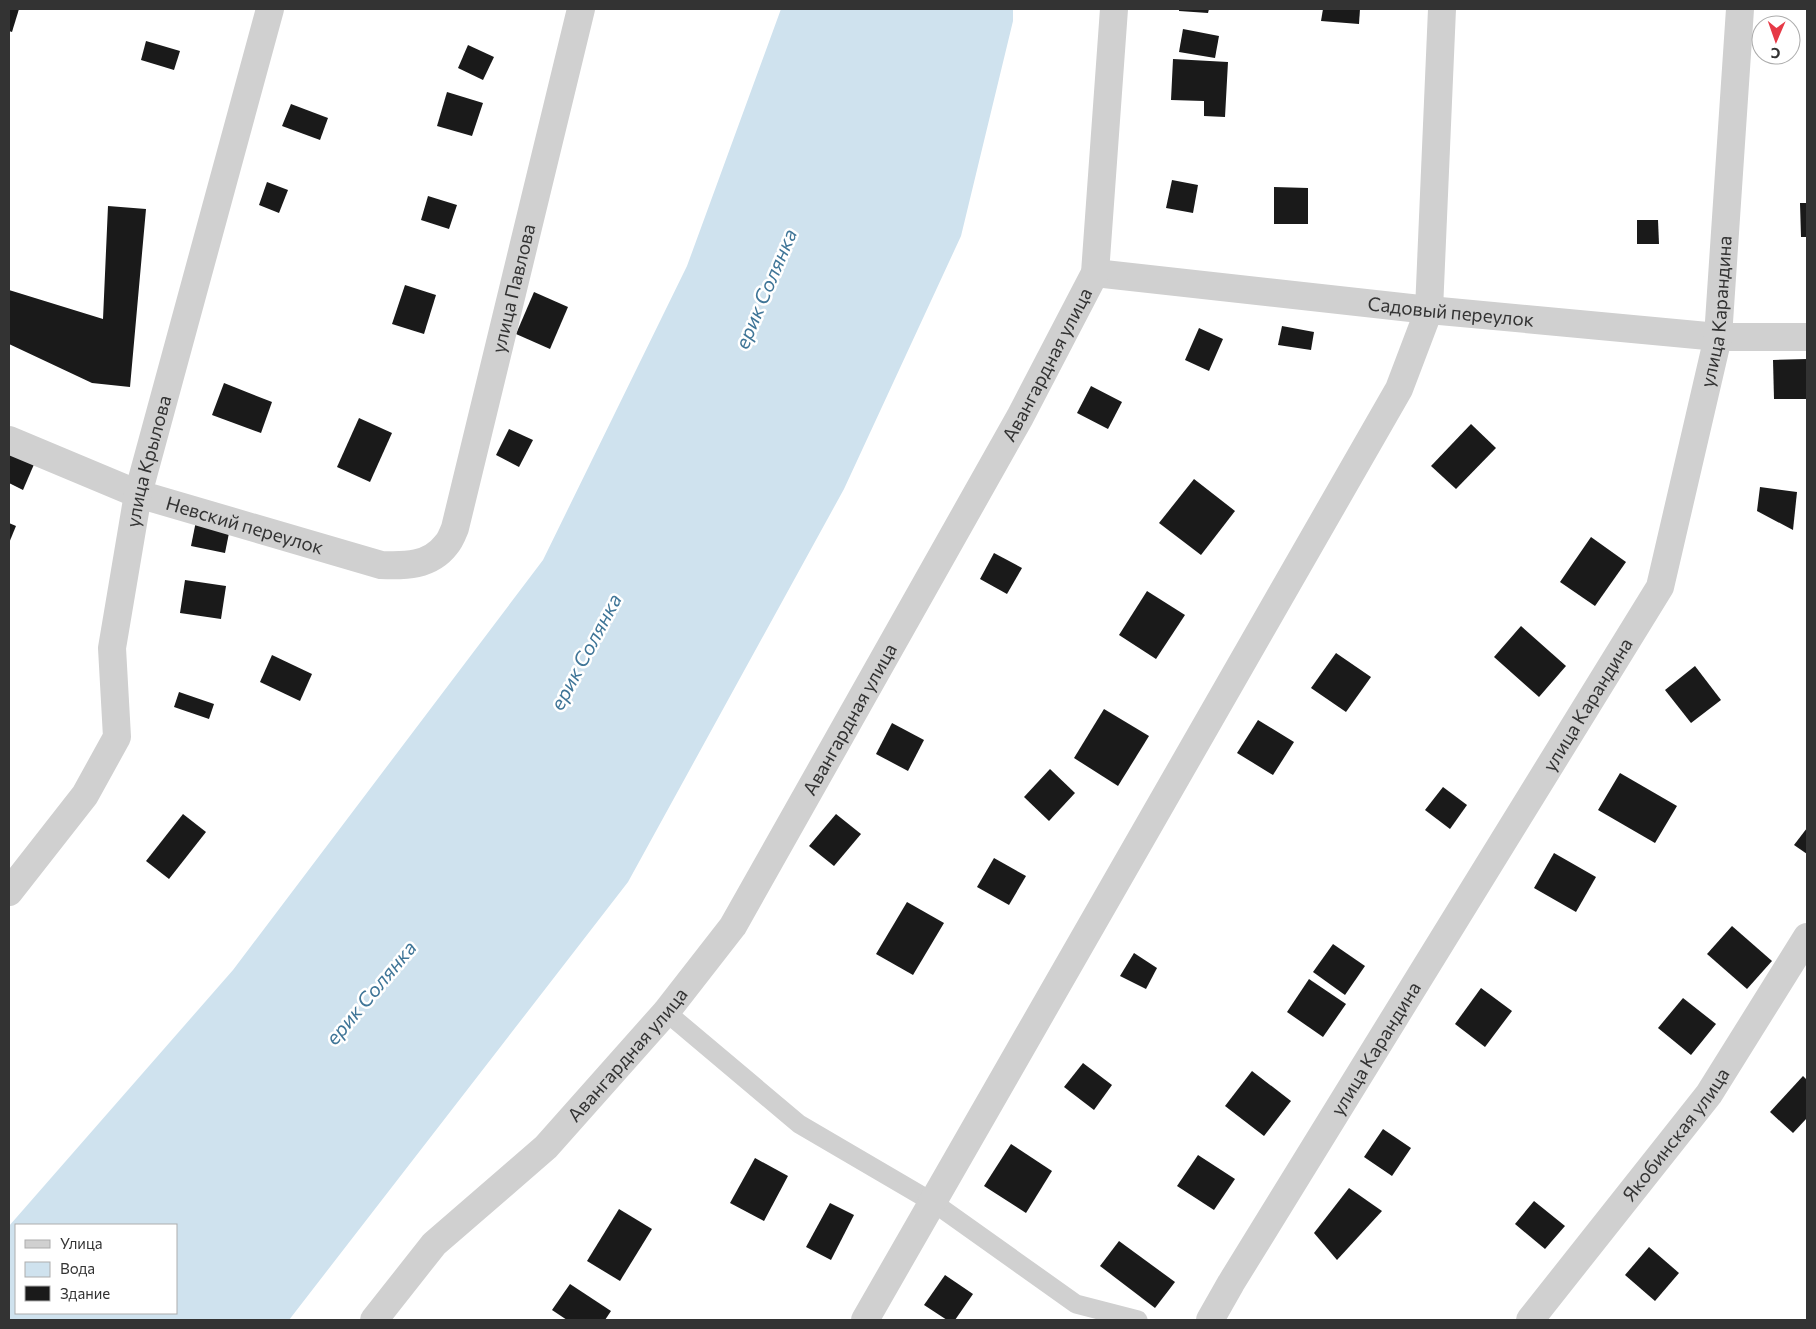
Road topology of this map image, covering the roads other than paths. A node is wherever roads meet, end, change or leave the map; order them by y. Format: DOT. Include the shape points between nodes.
graph roads {
  1 [pos="270,9"];
  2 [pos="581,9"];
  3 [pos="1114,9"];
  4 [pos="1442,9"];
  5 [pos="1740,9"];
  6 [pos="1095,273"];
  7 [pos="1429,310"];
  8 [pos="1718,338"];
  9 [pos="1807,338"];
  10 [pos="9,440"];
  11 [pos="138,494"];
  12 [pos="429,560"];
  13 [pos="9,892"];
  14 [pos="1807,937"];
  15 [pos="666,1012"];
  16 [pos="934,1203"];
  17 [pos="374,1320"];
  18 [pos="865,1320"];
  19 [pos="1138,1320"];
  20 [pos="1210,1320"];
  21 [pos="1530,1320"];
  1 -- 11 [label="street, улица Крылова"];
  2 -- 12 [label="street, улица Павлова" via="455,528 446,546"];
  3 -- 6 [label="street, Авангардная улица"];
  4 -- 7 [label="street"];
  5 -- 8 [label="street, улица Карандина"];
  6 -- 7 [label="street, Садовый переулок"];
  6 -- 15 [label="street, Авангардная улица" via="1020,417 733,926"];
  7 -- 8 [label="street, Садовый переулок"];
  7 -- 16 [label="street" via="1400,389"];
  8 -- 9 [label="street, Садовый переулок"];
  8 -- 20 [label="street, улица Карандина" via="1660,587"];
  10 -- 11 [label="street, Невский переулок"];
  11 -- 12 [label="street, Невский переулок" via="380,565 406,566"];
  11 -- 13 [label="street, улица Крылова" via="112,648 117,737 85,795"];
  14 -- 21 [label="street, Якобинская улица" via="1709,1094"];
  15 -- 16 [label="lane" via="799,1124"];
  15 -- 17 [label="street, Авангардная улица" via="546,1147 434,1244"];
  16 -- 18 [label="street"];
  16 -- 19 [label="lane" via="1076,1304"];
}
